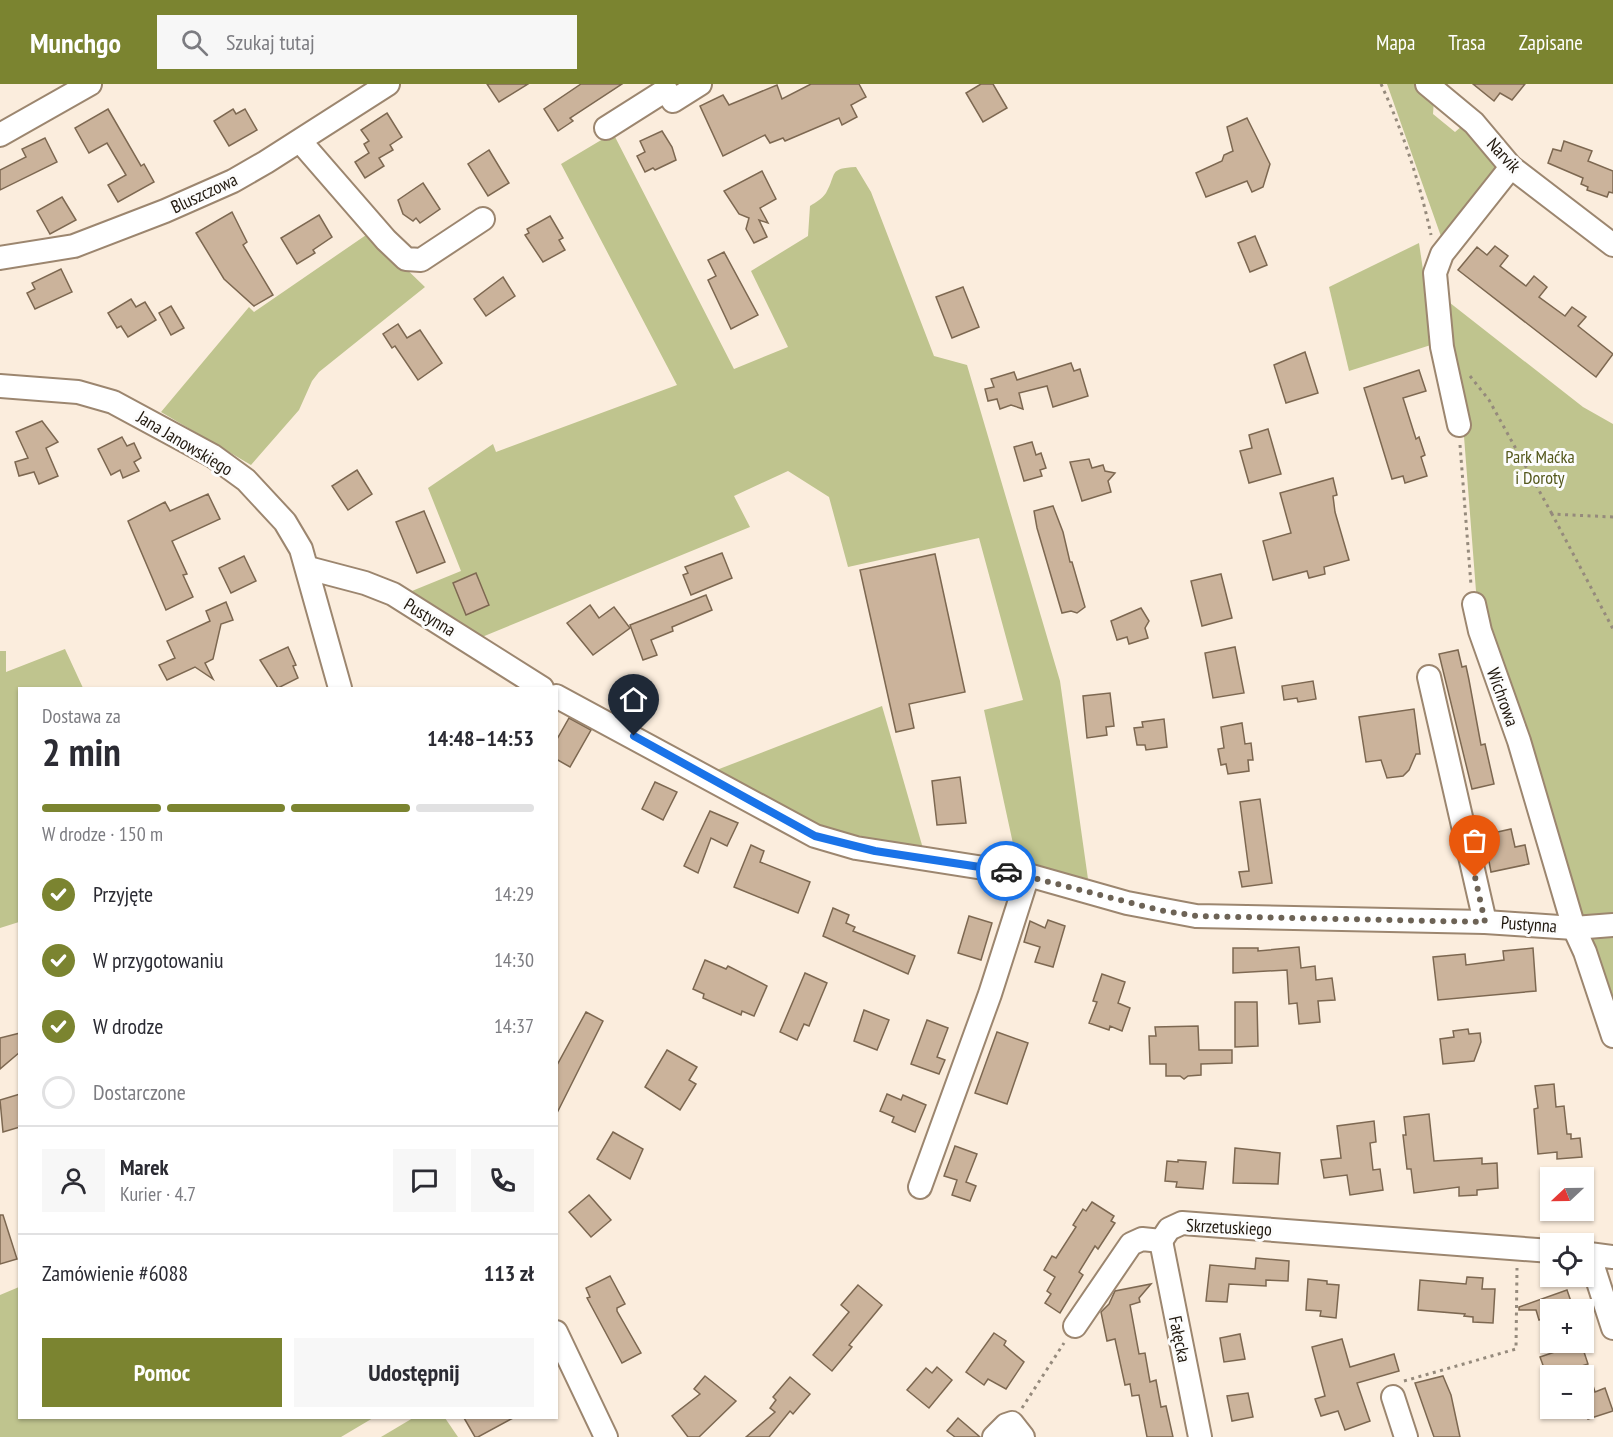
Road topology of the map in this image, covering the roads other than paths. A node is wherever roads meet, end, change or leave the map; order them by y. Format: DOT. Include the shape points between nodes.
graph roads {
  1 [pos="90,84"];
  2 [pos="388,84"];
  3 [pos="700,84"];
  4 [pos="1427,84"];
  5 [pos="606,128"];
  6 [pos="0,135"];
  7 [pos="300,141"];
  8 [pos="1510,166"];
  9 [pos="483,219"];
  10 [pos="1613,245"];
  11 [pos="0,258"];
  12 [pos="0,386"];
  13 [pos="1458,425"];
  14 [pos="308,568"];
  15 [pos="1474,604"];
  16 [pos="1429,677"];
  17 [pos="340,687"];
  18 [pos="540,687"];
  19 [pos="558,697"];
  20 [pos="1028,874"];
  21 [pos="1485,922"];
  22 [pos="1613,926"];
  23 [pos="1574,928"];
  24 [pos="1613,1036"];
  25 [pos="920,1187"];
  26 [pos="1161,1240"];
  27 [pos="1540,1250"];
  28 [pos="1594,1254"];
  29 [pos="1613,1257"];
  30 [pos="1594,1275"];
  31 [pos="1075,1326"];
  32 [pos="1613,1328"];
  33 [pos="558,1336"];
  34 [pos="1393,1397"];
  35 [pos="1018,1430"];
  36 [pos="606,1437"];
  37 [pos="994,1437"];
  38 [pos="1200,1437"];
  39 [pos="1406,1437"];
  1 -- 6 [label="street"];
  2 -- 7 [label="street, Bluszczowa"];
  3 -- 5 [label="street" via="673,101 666,90"];
  4 -- 8 [label="street, Narvik" via="1474,123"];
  7 -- 9 [label="street" via="406,259 421,260"];
  7 -- 11 [label="street, Bluszczowa" via="233,181 106,236 74,246"];
  8 -- 10 [label="street, Narvik"];
  8 -- 13 [label="street" via="1437,263 1442,347"];
  12 -- 14 [label="street, Jana Janowskiego" via="78,392 113,402 213,456 261,494 285,522"];
  14 -- 17 [label="street, Jana Janowskiego"];
  14 -- 18 [label="street, Pustynna" via="393,594"];
  15 -- 23 [label="street, Wichrowa"];
  16 -- 21 [label="street"];
  19 -- 20 [label="street, Pustynna" via="815,836 875,851"];
  20 -- 21 [label="street, Pustynna" via="1127,903 1196,916"];
  20 -- 25 [label="street" via="990,994"];
  21 -- 23 [label="street, Pustynna"];
  22 -- 23 [label="street, Pustynna"];
  23 -- 24 [label="street, Wichrowa"];
  26 -- 27 [label="street, Skrzetuskiego" via="1169,1229 1186,1223"];
  26 -- 31 [label="street, Skrzetuskiego" via="1142,1239 1131,1244"];
  26 -- 38 [label="street, Fałęcka"];
  28 -- 29 [label="street"];
  30 -- 32 [label="street"];
  33 -- 36 [label="street"];
  34 -- 39 [label="street"];
  35 -- 37 [label="street" via="1006,1425"];
}
